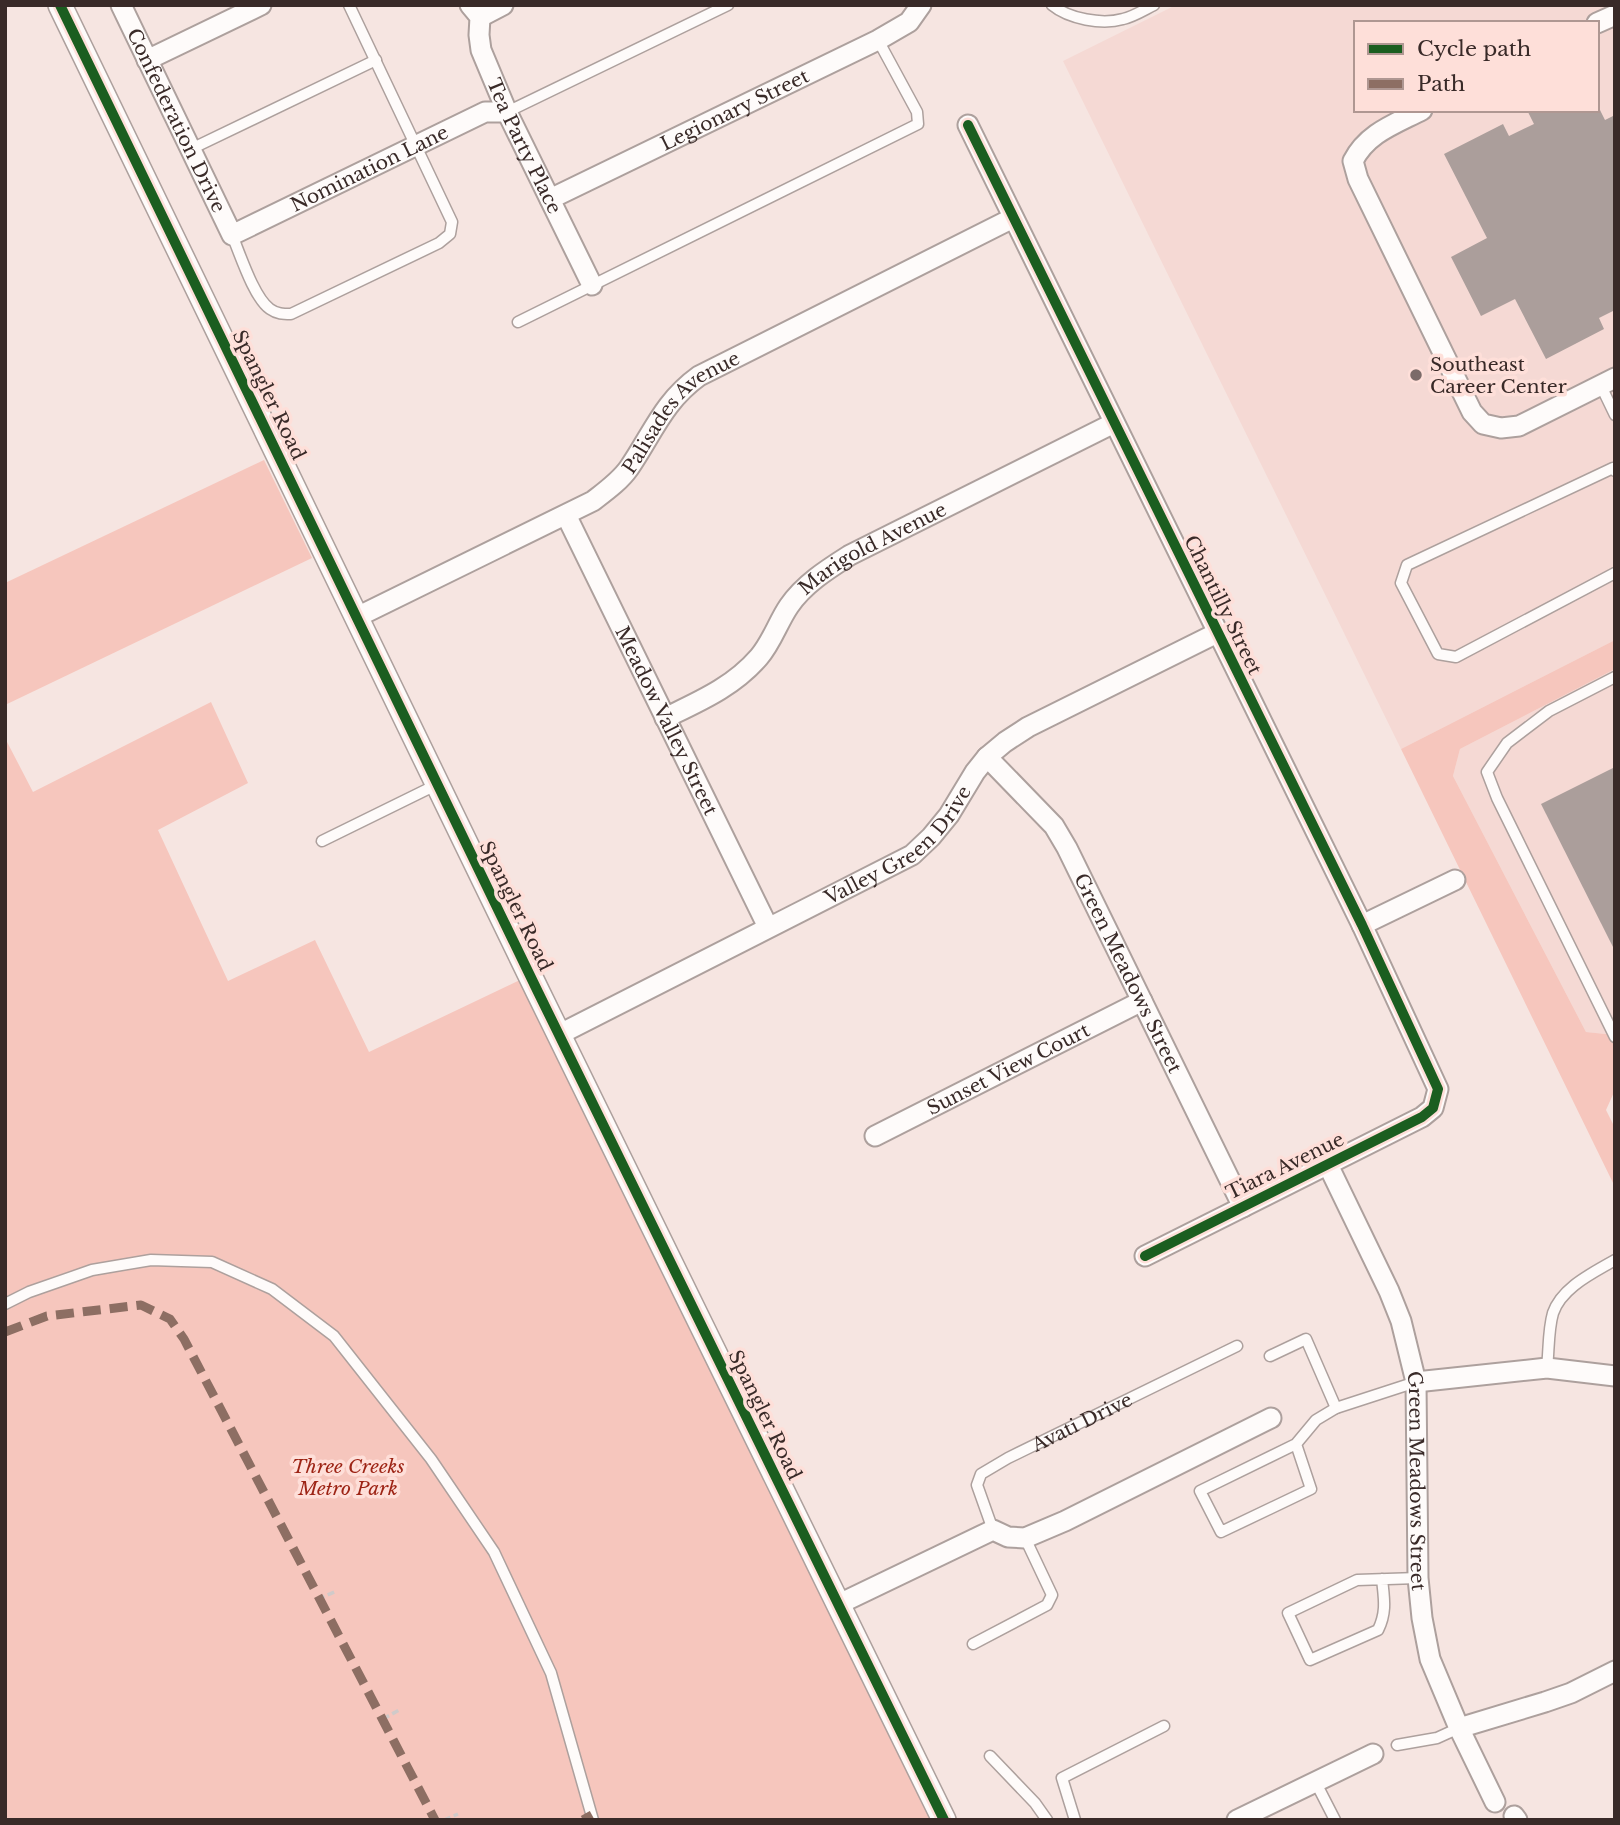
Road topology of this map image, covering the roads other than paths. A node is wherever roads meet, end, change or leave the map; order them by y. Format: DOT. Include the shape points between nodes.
graph roads {
  1 [pos="60,5"];
  2 [pos="121,5"];
  3 [pos="261,5"];
  4 [pos="349,5"];
  5 [pos="503,5"];
  6 [pos="728,5"];
  7 [pos="1052,5"];
  8 [pos="1154,5"];
  9 [pos="918,10"];
  10 [pos="475,11"];
  11 [pos="1615,15"];
  12 [pos="1599,22"];
  13 [pos="878,40"];
  14 [pos="147,60"];
  15 [pos="376,60"];
  16 [pos="507,112"];
  17 [pos="1418,112"];
  18 [pos="968,125"];
  19 [pos="417,146"];
  20 [pos="191,149"];
  21 [pos="550,199"];
  22 [pos="1013,218"];
  23 [pos="232,235"];
  24 [pos="592,285"];
  25 [pos="518,323"];
  26 [pos="1608,382"];
  27 [pos="1615,415"];
  28 [pos="1114,423"];
  29 [pos="1615,471"];
  30 [pos="566,515"];
  31 [pos="1615,573"];
  32 [pos="357,617"];
  33 [pos="1217,634"];
  34 [pos="1615,677"];
  35 [pos="665,718"];
  36 [pos="987,757"];
  37 [pos="438,784"];
  38 [pos="322,841"];
  39 [pos="1455,880"];
  40 [pos="1362,925"];
  41 [pos="768,927"];
  42 [pos="1142,1001"];
  43 [pos="560,1034"];
  44 [pos="1615,1037"];
  45 [pos="1436,1102"];
  46 [pos="874,1136"];
  47 [pos="1328,1164"];
  48 [pos="1243,1207"];
  49 [pos="1146,1256"];
  50 [pos="1615,1260"];
  51 [pos="5,1304"];
  52 [pos="1237,1346"];
  53 [pos="1270,1356"];
  54 [pos="1547,1368"];
  55 [pos="1615,1376"];
  56 [pos="1416,1382"];
  57 [pos="1336,1408"];
  58 [pos="1271,1418"];
  59 [pos="1296,1444"];
  60 [pos="993,1530"];
  61 [pos="1025,1538"];
  62 [pos="1418,1578"];
  63 [pos="1382,1579"];
  64 [pos="839,1604"];
  65 [pos="973,1644"];
  66 [pos="1613,1675"];
  67 [pos="1164,1726"];
  68 [pos="1459,1728"];
  69 [pos="1397,1745"];
  70 [pos="1373,1754"];
  71 [pos="990,1756"];
  72 [pos="1315,1781"];
  73 [pos="1495,1802"];
  74 [pos="593,1820"];
  75 [pos="944,1820"];
  76 [pos="1046,1820"];
  77 [pos="1075,1820"];
  78 [pos="1237,1820"];
  79 [pos="1335,1820"];
  1 -- 32 [label="street, Spangler Road"];
  2 -- 14 [label="street, Confederation Drive"];
  3 -- 14 [label="street"];
  4 -- 15 [label="lane"];
  5 -- 10 [label="street"];
  6 -- 16 [label="lane"];
  7 -- 8 [label="lane" via="1072,16 1102,21 1122,20"];
  9 -- 13 [label="street, Legionary Street" via="902,27"];
  10 -- 16 [label="street, Tea Party Place" via="481,50"];
  11 -- 12 [label="street"];
  13 -- 21 [label="street, Legionary Street"];
  13 -- 24 [label="lane" via="917,112 918,124"];
  14 -- 20 [label="street, Confederation Drive"];
  15 -- 19 [label="lane"];
  15 -- 20 [label="lane"];
  16 -- 19 [label="street, Nomination Lane" via="485,112"];
  16 -- 21 [label="street, Tea Party Place"];
  17 -- 26 [label="street" via="1376,133 1353,161 1472,412 1483,424 1519,426"];
  18 -- 22 [label="street, Chantilly Street"];
  19 -- 23 [label="street, Nomination Lane"];
  19 -- 23 [label="lane" via="453,222 450,234 439,243 291,314 279,314 259,296"];
  20 -- 23 [label="street, Confederation Drive"];
  21 -- 24 [label="street, Tea Party Place"];
  22 -- 28 [label="street, Chantilly Street"];
  22 -- 30 [label="street, Palisades Avenue" via="699,376 668,403 614,485"];
  24 -- 25 [label="lane"];
  26 -- 27 [label="lane"];
  28 -- 33 [label="street, Chantilly Street"];
  28 -- 35 [label="street, Marigold Avenue" via="827,570 789,606 761,654 738,678"];
  29 -- 31 [label="lane" via="1613,468 1407,565 1401,583 1437,654 1455,657"];
  30 -- 32 [label="street, Palisades Avenue"];
  30 -- 35 [label="street, Meadow Valley Street"];
  32 -- 37 [label="street, Spangler Road"];
  33 -- 36 [label="street, Valley Green Drive" via="1028,727"];
  33 -- 40 [label="street, Chantilly Street"];
  34 -- 44 [label="lane" via="1549,711 1507,743 1488,772"];
  35 -- 41 [label="street, Meadow Valley Street"];
  36 -- 41 [label="street, Valley Green Drive" via="931,838 912,855"];
  36 -- 42 [label="street, Green Meadows Street" via="1054,826"];
  37 -- 38 [label="lane"];
  37 -- 43 [label="street, Spangler Road"];
  39 -- 40 [label="street"];
  40 -- 45 [label="street, Chantilly Street" via="1434,1076"];
  41 -- 43 [label="street, Valley Green Drive"];
  42 -- 46 [label="street, Sunset View Court"];
  42 -- 48 [label="street, Green Meadows Street"];
  43 -- 64 [label="street, Spangler Road"];
  45 -- 47 [label="street, Tiara Avenue" via="1428,1114"];
  47 -- 48 [label="street, Tiara Avenue"];
  47 -- 56 [label="street, Green Meadows Street" via="1389,1291"];
  48 -- 49 [label="street, Tiara Avenue"];
  50 -- 54 [label="lane" via="1581,1279 1554,1312"];
  51 -- 74 [label="lane" via="92,1270 152,1260 212,1262 272,1289 334,1336 431,1459 494,1552 551,1673"];
  52 -- 60 [label="lane, Avati Drive" via="981,1474 977,1485"];
  53 -- 57 [label="lane" via="1306,1339"];
  54 -- 55 [label="street"];
  54 -- 56 [label="street"];
  56 -- 57 [label="lane"];
  56 -- 62 [label="street, Green Meadows Street"];
  57 -- 59 [label="lane" via="1317,1420"];
  58 -- 61 [label="street"];
  59 -- 59 [label="lane" via="1200,1491 1221,1532 1311,1489"];
  60 -- 61 [label="street"];
  60 -- 64 [label="street"];
  61 -- 65 [label="lane" via="1052,1595 1047,1605"];
  62 -- 63 [label="lane"];
  62 -- 68 [label="street, Green Meadows Street" via="1430,1659"];
  63 -- 63 [label="lane" via="1357,1580 1288,1613 1310,1660 1378,1630 1385,1607"];
  64 -- 75 [label="street, Spangler Road"];
  66 -- 68 [label="street" via="1572,1693"];
  67 -- 77 [label="lane" via="1062,1778"];
  68 -- 69 [label="lane" via="1437,1738"];
  68 -- 73 [label="street, Green Meadows Street"];
  70 -- 72 [label="street"];
  71 -- 76 [label="lane"];
  72 -- 78 [label="street"];
  72 -- 79 [label="lane"];
}
